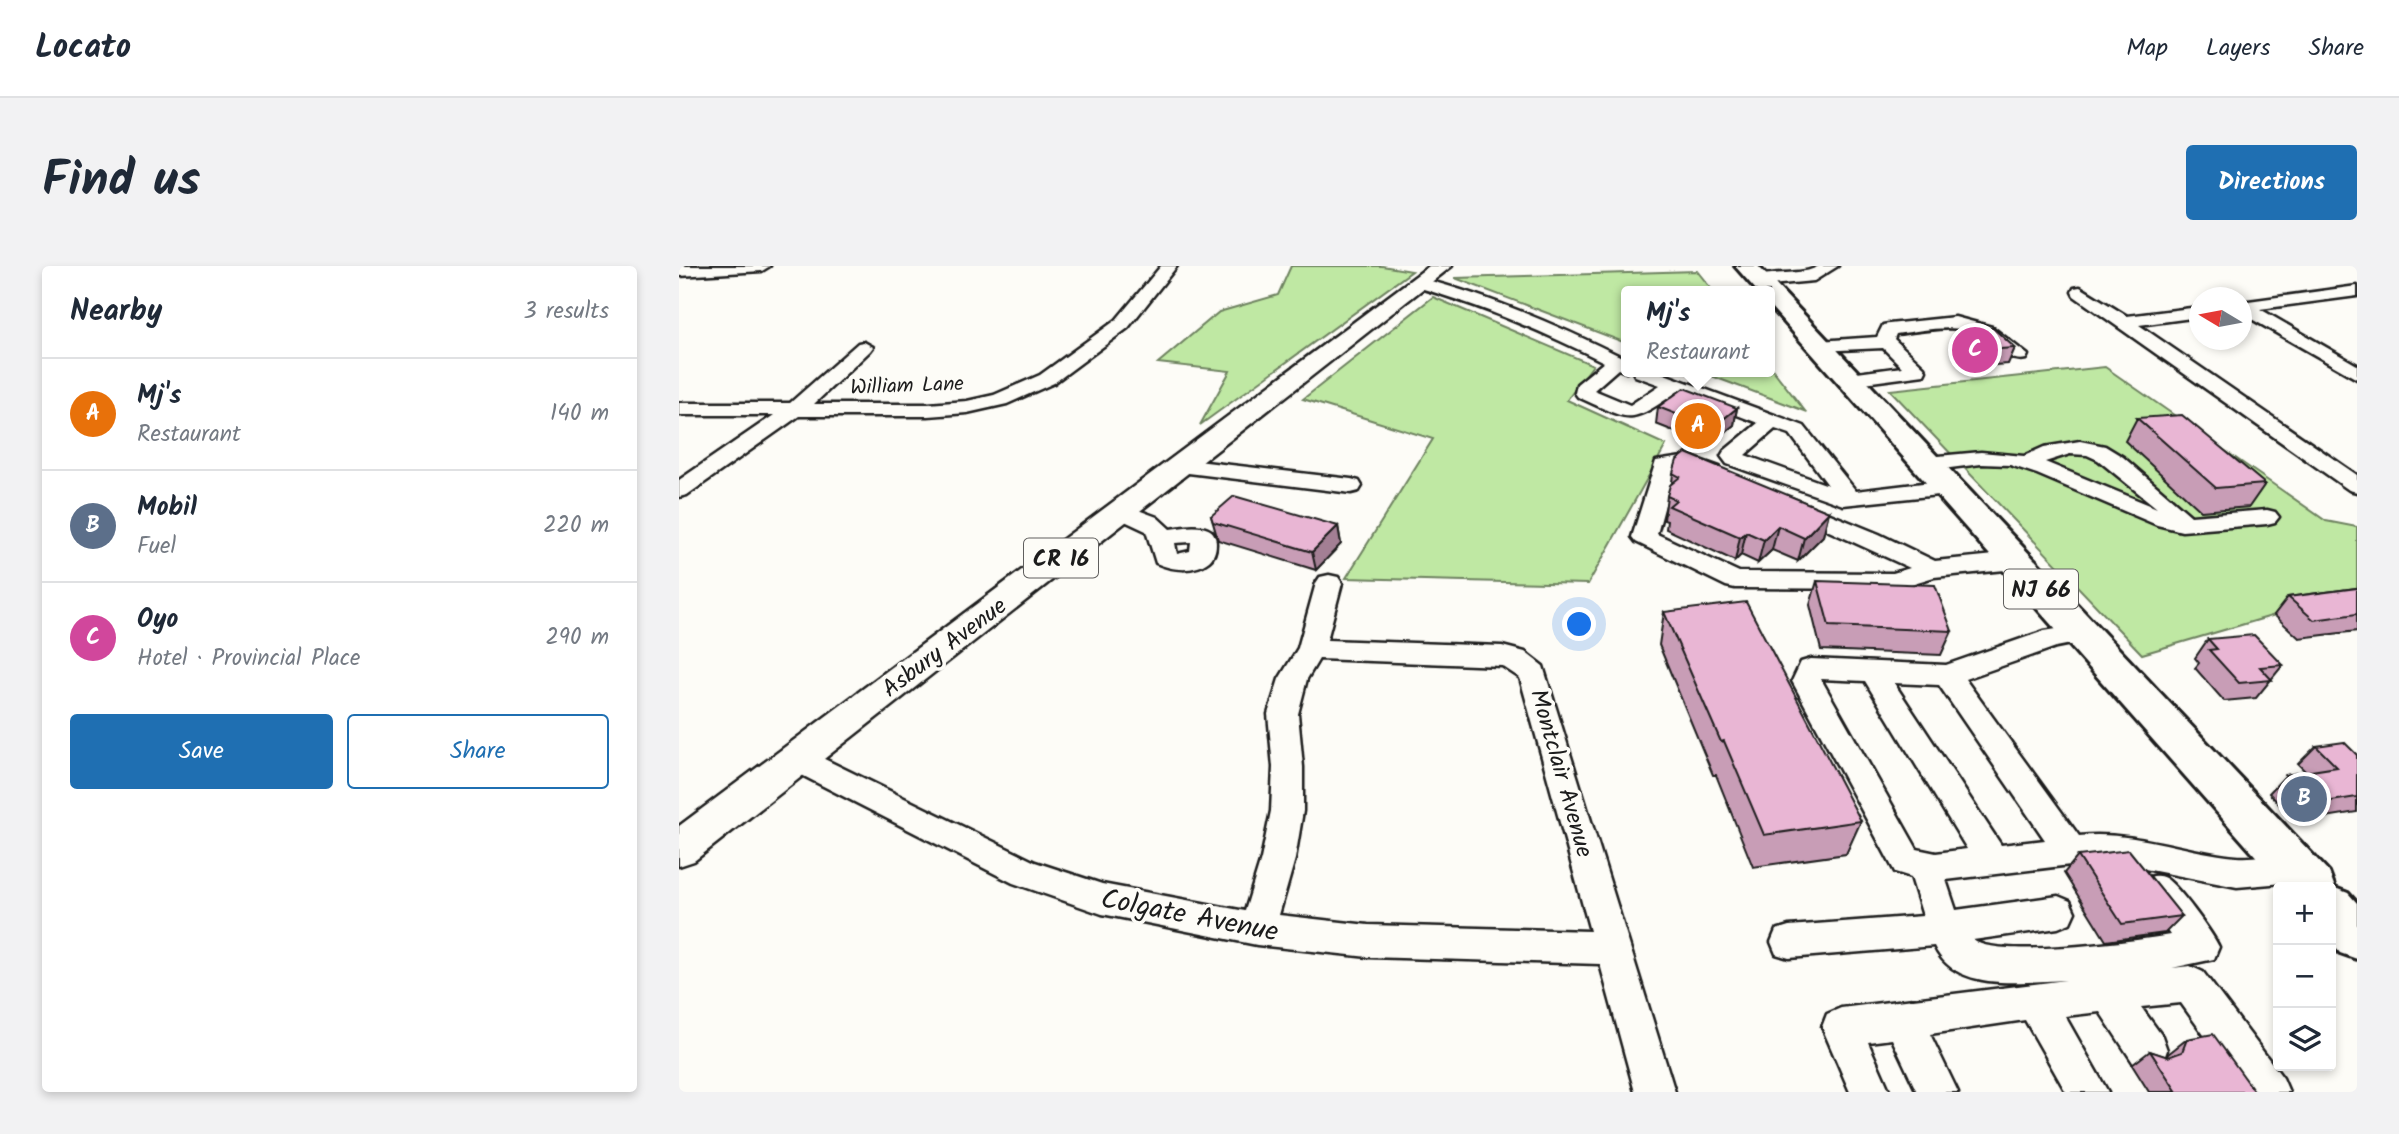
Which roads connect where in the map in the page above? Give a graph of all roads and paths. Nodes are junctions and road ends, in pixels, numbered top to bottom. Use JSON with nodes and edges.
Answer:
{"nodes":[{"id":1,"x":762,"y":266,"type":"edge"},
{"id":2,"x":1169,"y":266,"type":"edge"},
{"id":3,"x":1830,"y":266,"type":"edge"},
{"id":4,"x":703,"y":268,"type":"edge"},
{"id":5,"x":1431,"y":275,"type":"edge"},
{"id":6,"x":682,"y":279,"type":"edge"},
{"id":7,"x":1761,"y":283,"type":"edge"},
{"id":8,"x":2080,"y":292,"type":"dead end"},
{"id":9,"x":2357,"y":292,"type":"edge"},
{"id":10,"x":1775,"y":298,"type":"edge"},
{"id":11,"x":2252,"y":306,"type":"edge"},
{"id":12,"x":2252,"y":312,"type":"edge"},
{"id":13,"x":2189,"y":313,"type":"edge"},
{"id":14,"x":2124,"y":322,"type":"junction"},
{"id":15,"x":1884,"y":342,"type":"junction"},
{"id":16,"x":1819,"y":346,"type":"junction"},
{"id":17,"x":864,"y":347,"type":"dead end"},
{"id":18,"x":2019,"y":355,"type":"dead end"},
{"id":19,"x":1621,"y":364,"type":"edge"},
{"id":20,"x":2357,"y":373,"type":"edge"},
{"id":21,"x":1656,"y":377,"type":"edge"},
{"id":22,"x":1849,"y":379,"type":"junction"},
{"id":23,"x":1675,"y":384,"type":"junction"},
{"id":24,"x":679,"y":408,"type":"edge"},
{"id":25,"x":795,"y":409,"type":"junction"},
{"id":26,"x":1772,"y":421,"type":"junction"},
{"id":27,"x":2028,"y":463,"type":"junction"},
{"id":28,"x":1180,"y":466,"type":"junction"},
{"id":29,"x":1938,"y":475,"type":"junction"},
{"id":30,"x":2351,"y":475,"type":"edge"},
{"id":31,"x":1351,"y":486,"type":"dead end"},
{"id":32,"x":679,"y":490,"type":"edge"},
{"id":33,"x":1850,"y":498,"type":"junction"},
{"id":34,"x":1122,"y":511,"type":"junction"},
{"id":35,"x":2267,"y":517,"type":"dead end"},
{"id":36,"x":2190,"y":524,"type":"junction"},
{"id":37,"x":1165,"y":537,"type":"dead end"},
{"id":38,"x":2015,"y":561,"type":"junction"},
{"id":39,"x":1932,"y":569,"type":"junction"},
{"id":40,"x":1329,"y":583,"type":"dead end"},
{"id":41,"x":2082,"y":634,"type":"junction"},
{"id":42,"x":1311,"y":649,"type":"junction"},
{"id":43,"x":1873,"y":672,"type":"junction"},
{"id":44,"x":1947,"y":675,"type":"junction"},
{"id":45,"x":797,"y":760,"type":"junction"},
{"id":46,"x":679,"y":849,"type":"edge"},
{"id":47,"x":2071,"y":851,"type":"junction"},
{"id":48,"x":2124,"y":851,"type":"junction"},
{"id":49,"x":1992,"y":860,"type":"junction"},
{"id":50,"x":1924,"y":865,"type":"junction"},
{"id":51,"x":2303,"y":877,"type":"edge"},
{"id":52,"x":2058,"y":912,"type":"dead end"},
{"id":53,"x":2336,"y":914,"type":"edge"},
{"id":54,"x":1944,"y":928,"type":"junction"},
{"id":55,"x":1257,"y":929,"type":"junction"},
{"id":56,"x":2357,"y":937,"type":"edge"},
{"id":57,"x":1789,"y":942,"type":"dead end"},
{"id":58,"x":1613,"y":948,"type":"junction"},
{"id":59,"x":2109,"y":993,"type":"junction"},
{"id":60,"x":2035,"y":1001,"type":"junction"},
{"id":61,"x":1902,"y":1020,"type":"junction"},
{"id":62,"x":2147,"y":1050,"type":"edge"},
{"id":63,"x":1655,"y":1092,"type":"edge"},
{"id":64,"x":1870,"y":1092,"type":"edge"},
{"id":65,"x":1938,"y":1092,"type":"edge"},
{"id":66,"x":2088,"y":1092,"type":"edge"},
{"id":67,"x":2269,"y":1092,"type":"edge"}],
"edges":[{"from":1,"to":4,"type":"street"},
{"from":2,"to":25,"type":"street","name":"William Lane"},
{"from":3,"to":7,"type":"street"},
{"from":4,"to":6,"type":"street"},
{"from":5,"to":19,"type":"street"},
{"from":5,"to":28,"type":"main road","name":"Asbury Avenue","number":"CR 16"},
{"from":8,"to":14,"type":"street"},
{"from":9,"to":11,"type":"street"},
{"from":10,"to":16,"type":"highway","number":"NJ 66"},
{"from":12,"to":20,"type":"street"},
{"from":13,"to":14,"type":"street"},
{"from":14,"to":30,"type":"street"},
{"from":15,"to":16,"type":"street"},
{"from":15,"to":18,"type":"street"},
{"from":15,"to":22,"type":"street"},
{"from":16,"to":22,"type":"highway","number":"NJ 66"},
{"from":17,"to":25,"type":"street"},
{"from":19,"to":23,"type":"street"},
{"from":21,"to":23,"type":"street"},
{"from":22,"to":29,"type":"highway","number":"NJ 66"},
{"from":23,"to":26,"type":"street"},
{"from":24,"to":25,"type":"street","name":"William Lane"},
{"from":25,"to":32,"type":"street"},
{"from":26,"to":33,"type":"street"},
{"from":26,"to":33,"type":"street"},
{"from":27,"to":29,"type":"street"},
{"from":27,"to":36,"type":"street"},
{"from":27,"to":36,"type":"street"},
{"from":28,"to":31,"type":"street"},
{"from":28,"to":34,"type":"main road","name":"Asbury Avenue","number":"CR 16"},
{"from":29,"to":33,"type":"street"},
{"from":29,"to":38,"type":"highway","number":"NJ 66"},
{"from":34,"to":37,"type":"street"},
{"from":34,"to":45,"type":"main road","name":"Asbury Avenue","number":"CR 16"},
{"from":35,"to":36,"type":"street"},
{"from":38,"to":39,"type":"street"},
{"from":38,"to":41,"type":"highway","number":"NJ 66"},
{"from":39,"to":39,"type":"street"},
{"from":40,"to":42,"type":"street"},
{"from":41,"to":44,"type":"street"},
{"from":41,"to":51,"type":"highway","number":"NJ 66"},
{"from":42,"to":55,"type":"street"},
{"from":42,"to":58,"type":"street","name":"Montclair Avenue"},
{"from":43,"to":44,"type":"street"},
{"from":43,"to":49,"type":"street"},
{"from":43,"to":50,"type":"street"},
{"from":44,"to":47,"type":"street"},
{"from":45,"to":46,"type":"main road","name":"Asbury Avenue","number":"CR 16"},
{"from":45,"to":55,"type":"street","name":"Colgate Avenue"},
{"from":47,"to":48,"type":"street"},
{"from":47,"to":49,"type":"street"},
{"from":48,"to":51,"type":"street"},
{"from":48,"to":54,"type":"street"},
{"from":49,"to":50,"type":"street"},
{"from":50,"to":54,"type":"street"},
{"from":52,"to":54,"type":"street"},
{"from":53,"to":56,"type":"highway"},
{"from":54,"to":57,"type":"street"},
{"from":55,"to":58,"type":"street","name":"Colgate Avenue"},
{"from":58,"to":63,"type":"street","name":"Montclair Avenue"},
{"from":59,"to":60,"type":"street"},
{"from":59,"to":62,"type":"street"},
{"from":59,"to":67,"type":"street"},
{"from":60,"to":61,"type":"street"},
{"from":60,"to":66,"type":"street"},
{"from":61,"to":64,"type":"street"},
{"from":61,"to":65,"type":"street"}]}
